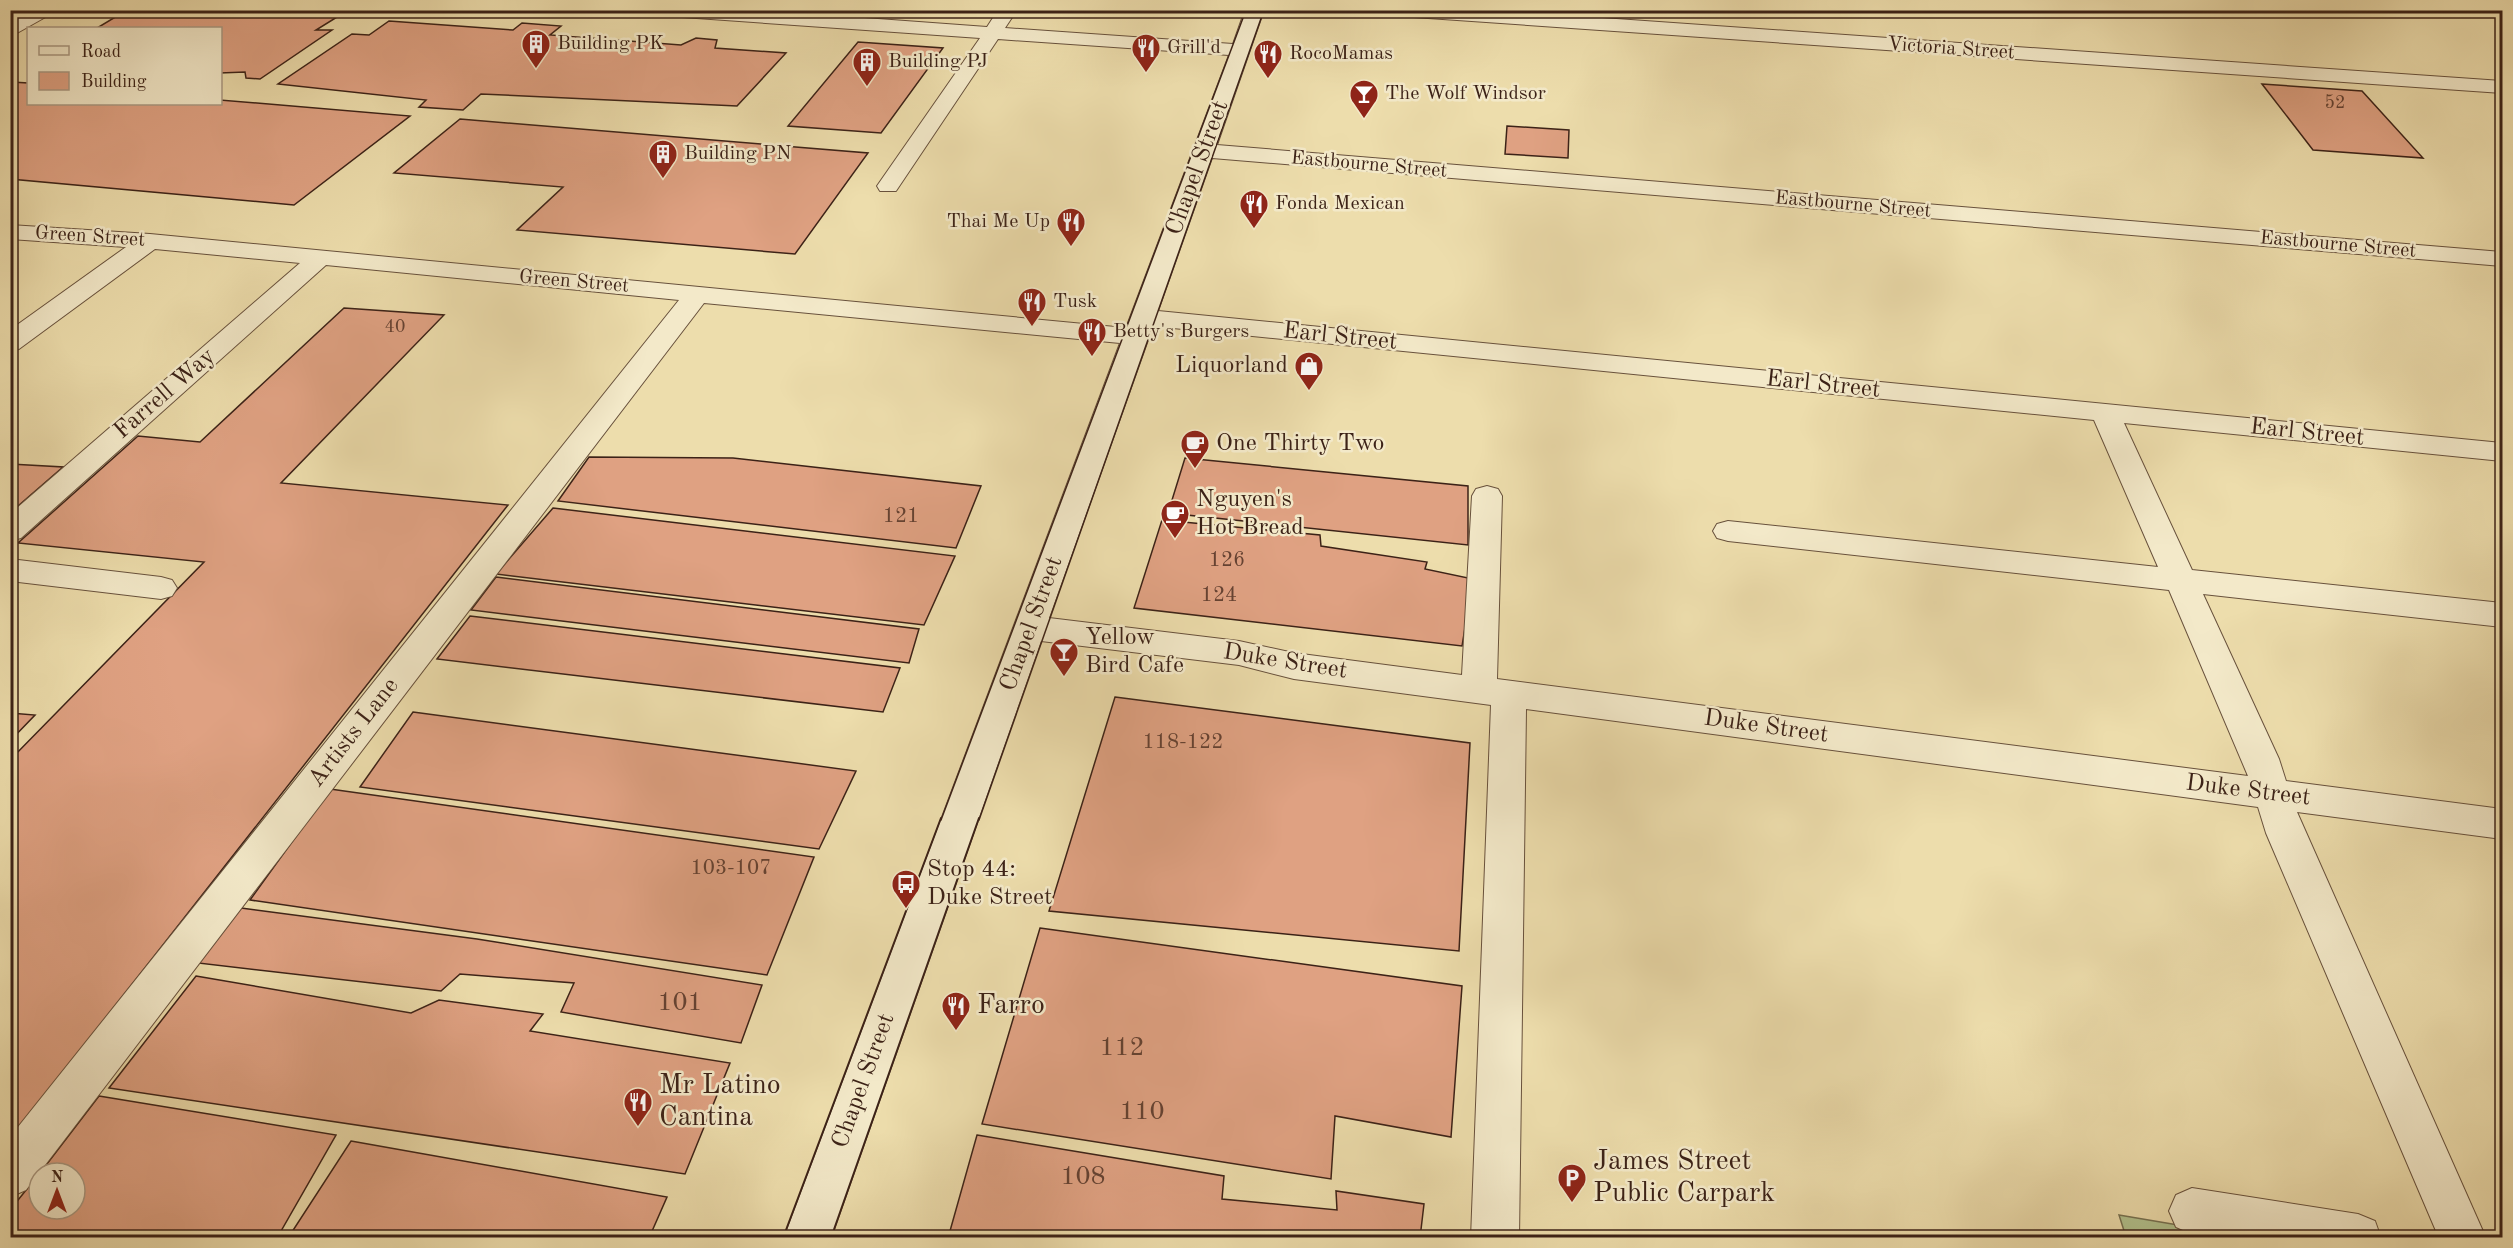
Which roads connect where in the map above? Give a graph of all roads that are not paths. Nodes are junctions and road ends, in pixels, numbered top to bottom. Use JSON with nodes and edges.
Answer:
{"nodes":[{"id":1,"x":49,"y":10,"type":"edge"},
{"id":2,"x":668,"y":10,"type":"edge"},
{"id":3,"x":1008,"y":10,"type":"edge"},
{"id":4,"x":1255,"y":10,"type":"edge"},
{"id":5,"x":1399,"y":10,"type":"edge"},
{"id":6,"x":10,"y":31,"type":"edge"},
{"id":7,"x":993,"y":33,"type":"junction"},
{"id":8,"x":1241,"y":50,"type":"junction"},
{"id":9,"x":2502,"y":87,"type":"edge"},
{"id":10,"x":1204,"y":152,"type":"junction"},
{"id":11,"x":888,"y":186,"type":"dead end"},
{"id":12,"x":10,"y":232,"type":"edge"},
{"id":13,"x":150,"y":241,"type":"junction"},
{"id":14,"x":320,"y":258,"type":"junction"},
{"id":15,"x":2502,"y":259,"type":"edge"},
{"id":16,"x":698,"y":293,"type":"junction"},
{"id":17,"x":1140,"y":327,"type":"junction"},
{"id":18,"x":10,"y":343,"type":"edge"},
{"id":19,"x":2105,"y":413,"type":"junction"},
{"id":20,"x":2502,"y":452,"type":"edge"},
{"id":21,"x":1487,"y":496,"type":"dead end"},
{"id":22,"x":10,"y":531,"type":"edge"},
{"id":23,"x":1728,"y":531,"type":"dead end"},
{"id":24,"x":10,"y":570,"type":"edge"},
{"id":25,"x":2182,"y":579,"type":"junction"},
{"id":26,"x":160,"y":588,"type":"dead end"},
{"id":27,"x":2502,"y":615,"type":"edge"},
{"id":28,"x":1030,"y":628,"type":"junction"},
{"id":29,"x":1494,"y":691,"type":"junction"},
{"id":30,"x":2272,"y":795,"type":"junction"},
{"id":31,"x":2502,"y":824,"type":"edge"},
{"id":32,"x":10,"y":1174,"type":"edge"},
{"id":33,"x":2192,"y":1211,"type":"dead end"},
{"id":34,"x":807,"y":1238,"type":"edge"},
{"id":35,"x":1495,"y":1238,"type":"edge"},
{"id":36,"x":2358,"y":1238,"type":"edge"},
{"id":37,"x":2463,"y":1238,"type":"edge"}],
"edges":[{"from":1,"to":6,"type":"street"},
{"from":2,"to":7,"type":"street"},
{"from":3,"to":7,"type":"street"},
{"from":4,"to":8,"type":"street","name":"Chapel Street"},
{"from":5,"to":9,"type":"street","name":"Victoria Street"},
{"from":7,"to":8,"type":"street"},
{"from":7,"to":11,"type":"street"},
{"from":8,"to":10,"type":"street","name":"Chapel Street"},
{"from":10,"to":15,"type":"street","name":"Eastbourne Street"},
{"from":10,"to":17,"type":"street","name":"Chapel Street"},
{"from":12,"to":13,"type":"street","name":"Green Street"},
{"from":13,"to":14,"type":"street","name":"Green Street"},
{"from":13,"to":18,"type":"street"},
{"from":14,"to":16,"type":"street","name":"Green Street"},
{"from":14,"to":22,"type":"street","name":"Farrell Way"},
{"from":16,"to":17,"type":"street","name":"Green Street"},
{"from":16,"to":32,"type":"street","name":"Artists Lane"},
{"from":17,"to":19,"type":"street","name":"Earl Street"},
{"from":17,"to":28,"type":"street","name":"Chapel Street"},
{"from":19,"to":20,"type":"street","name":"Earl Street"},
{"from":19,"to":25,"type":"street"},
{"from":21,"to":29,"type":"street"},
{"from":23,"to":25,"type":"street"},
{"from":24,"to":26,"type":"street"},
{"from":25,"to":27,"type":"street"},
{"from":25,"to":30,"type":"street"},
{"from":28,"to":29,"type":"street","name":"Duke Street"},
{"from":28,"to":34,"type":"street","name":"Chapel Street"},
{"from":29,"to":30,"type":"street","name":"Duke Street"},
{"from":29,"to":35,"type":"street"},
{"from":30,"to":31,"type":"street","name":"Duke Street"},
{"from":30,"to":37,"type":"street"},
{"from":33,"to":36,"type":"street"}]}
